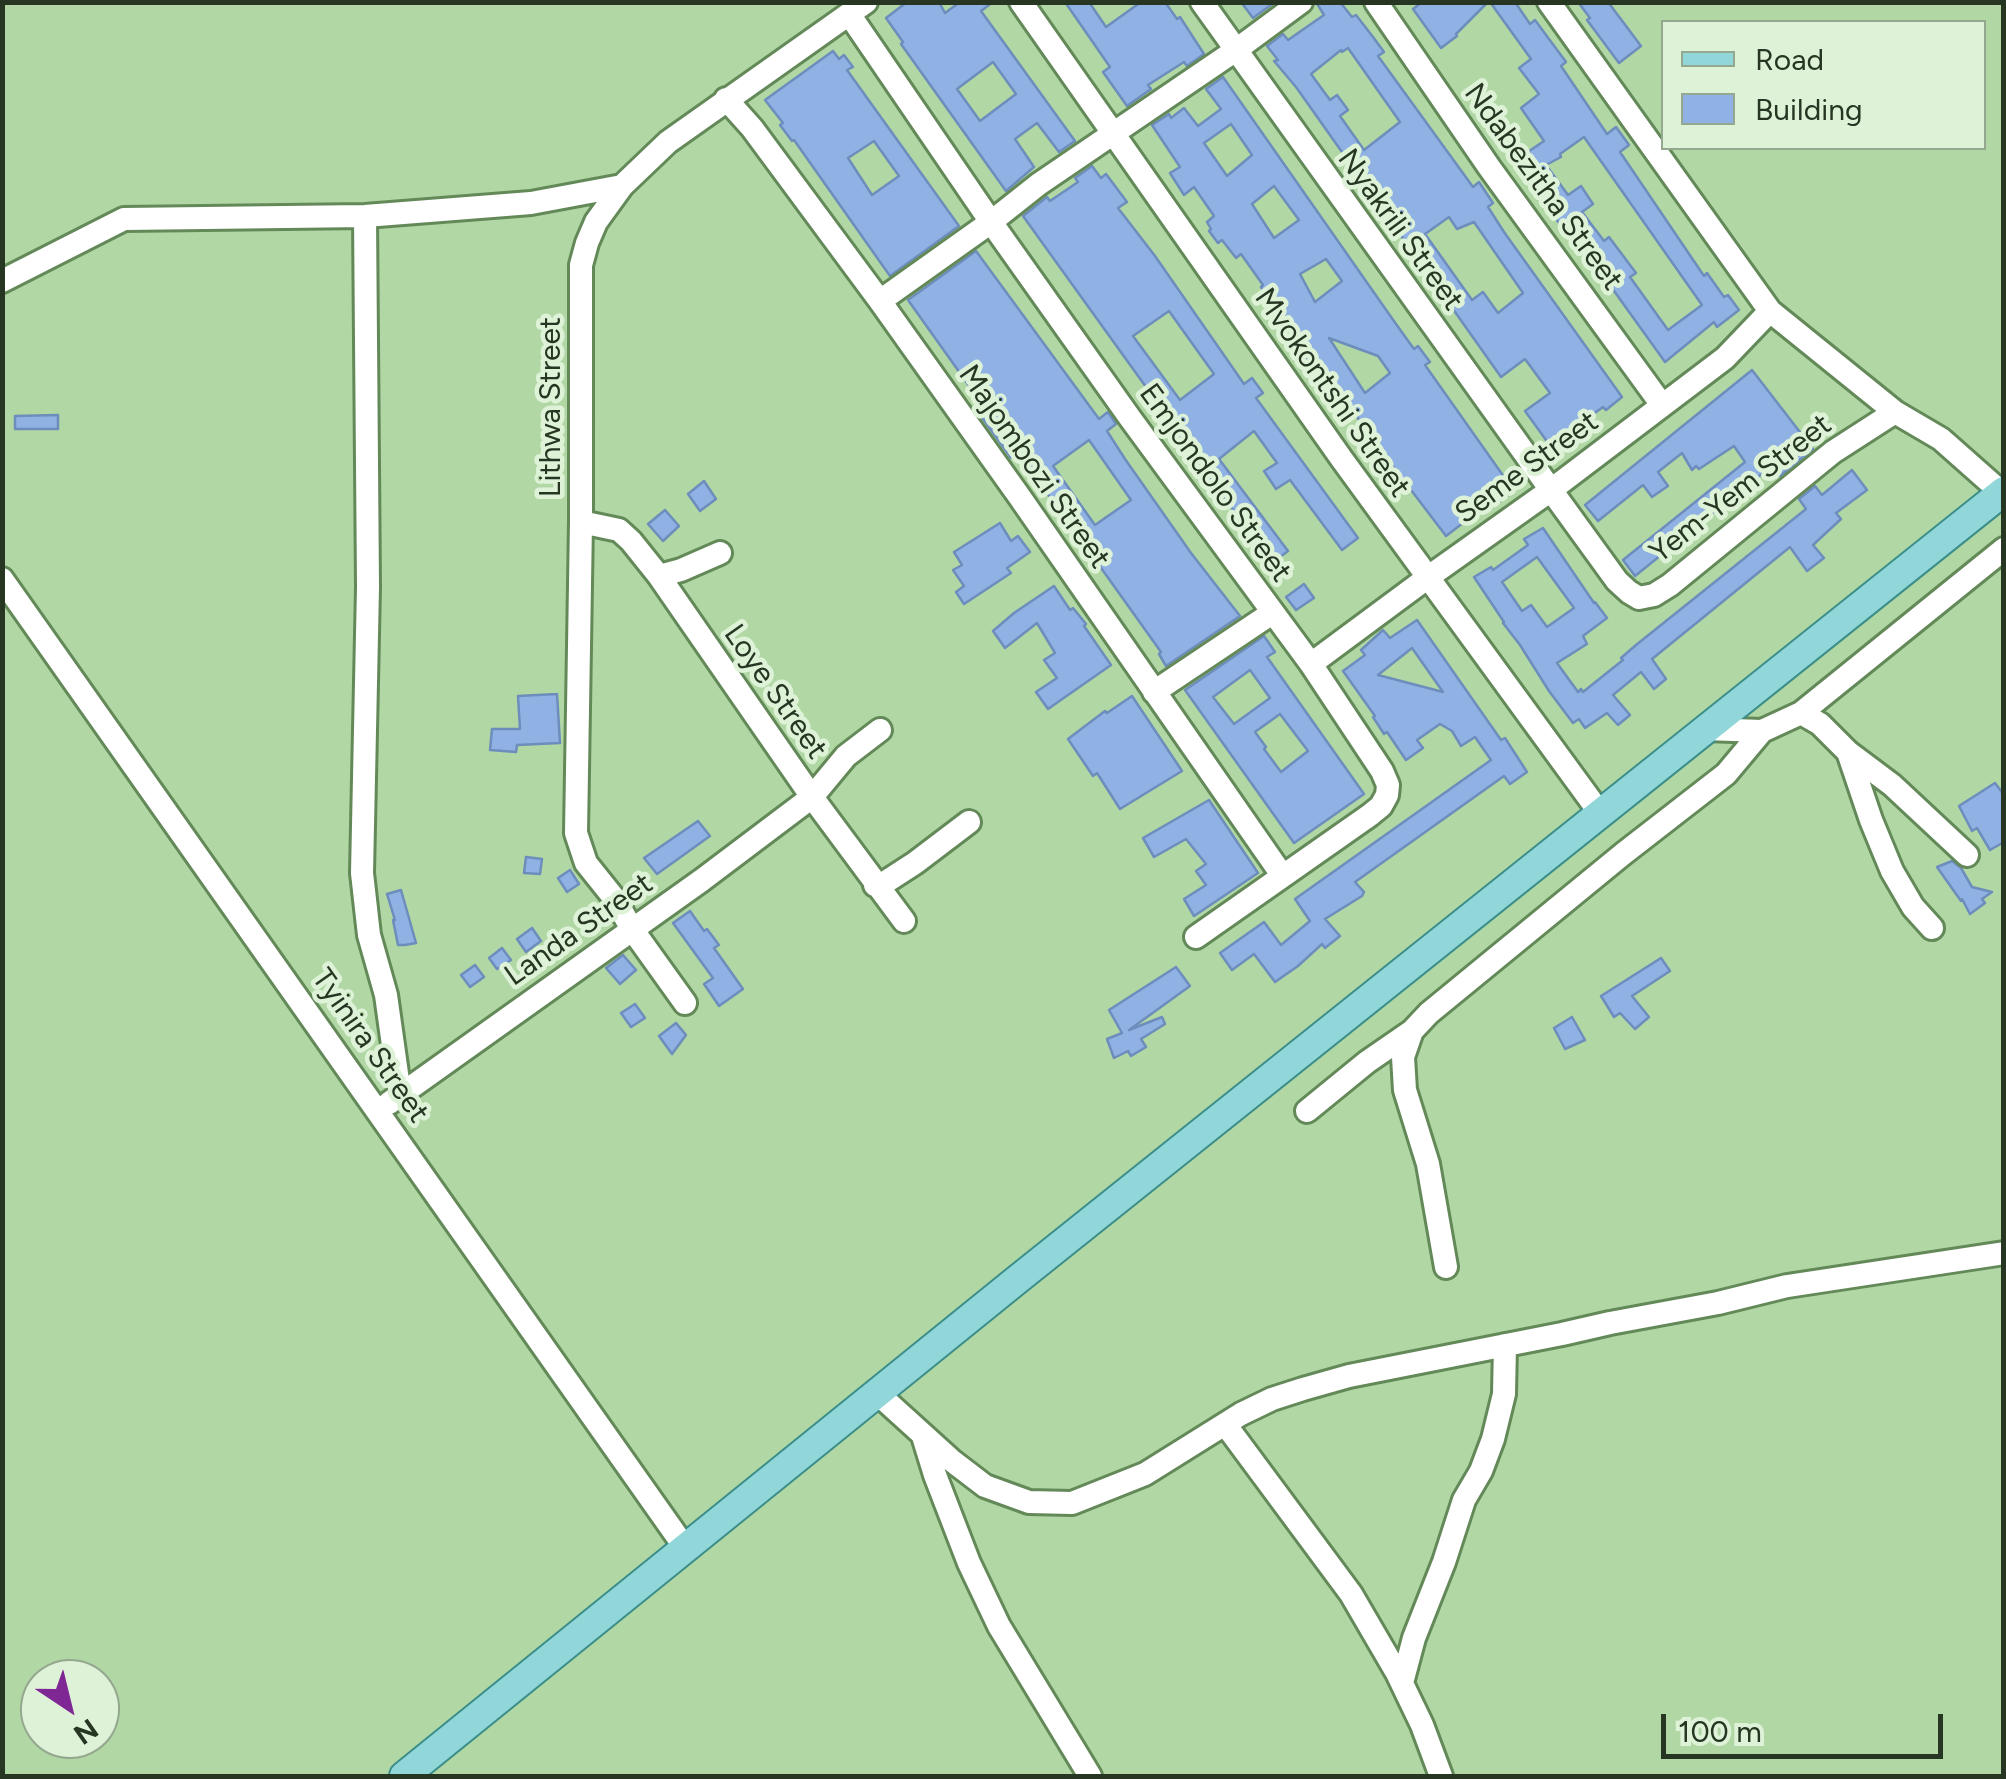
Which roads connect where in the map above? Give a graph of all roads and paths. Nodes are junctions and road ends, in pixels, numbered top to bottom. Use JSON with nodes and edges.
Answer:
{"nodes":[{"id":1,"x":1020,"y":2,"type":"edge"},
{"id":2,"x":1202,"y":2,"type":"edge"},
{"id":3,"x":1300,"y":2,"type":"edge"},
{"id":4,"x":1376,"y":2,"type":"edge"},
{"id":5,"x":1548,"y":2,"type":"edge"},
{"id":6,"x":858,"y":8,"type":"edge"},
{"id":7,"x":1236,"y":50,"type":"junction"},
{"id":8,"x":726,"y":99,"type":"junction"},
{"id":9,"x":1112,"y":134,"type":"junction"},
{"id":10,"x":622,"y":186,"type":"junction"},
{"id":11,"x":365,"y":216,"type":"junction"},
{"id":12,"x":991,"y":222,"type":"junction"},
{"id":13,"x":2,"y":281,"type":"edge"},
{"id":14,"x":880,"y":301,"type":"junction"},
{"id":15,"x":1770,"y":311,"type":"junction"},
{"id":16,"x":1662,"y":405,"type":"junction"},
{"id":17,"x":1895,"y":412,"type":"junction"},
{"id":18,"x":1551,"y":490,"type":"junction"},
{"id":19,"x":2003,"y":492,"type":"edge"},
{"id":20,"x":581,"y":522,"type":"junction"},
{"id":21,"x":2004,"y":548,"type":"edge"},
{"id":22,"x":720,"y":553,"type":"dead end"},
{"id":23,"x":659,"y":576,"type":"junction"},
{"id":24,"x":1427,"y":578,"type":"junction"},
{"id":25,"x":2,"y":579,"type":"edge"},
{"id":26,"x":1272,"y":613,"type":"junction"},
{"id":27,"x":1311,"y":664,"type":"junction"},
{"id":28,"x":1154,"y":692,"type":"junction"},
{"id":29,"x":1800,"y":712,"type":"junction"},
{"id":30,"x":1706,"y":729,"type":"junction"},
{"id":31,"x":880,"y":730,"type":"dead end"},
{"id":32,"x":1762,"y":731,"type":"junction"},
{"id":33,"x":1848,"y":752,"type":"junction"},
{"id":34,"x":812,"y":797,"type":"junction"},
{"id":35,"x":1600,"y":813,"type":"junction"},
{"id":36,"x":970,"y":822,"type":"dead end"},
{"id":37,"x":1966,"y":854,"type":"dead end"},
{"id":38,"x":1282,"y":876,"type":"junction"},
{"id":39,"x":875,"y":885,"type":"junction"},
{"id":40,"x":904,"y":921,"type":"dead end"},
{"id":41,"x":632,"y":928,"type":"junction"},
{"id":42,"x":1932,"y":928,"type":"dead end"},
{"id":43,"x":1196,"y":937,"type":"dead end"},
{"id":44,"x":685,"y":1003,"type":"dead end"},
{"id":45,"x":1412,"y":1031,"type":"junction"},
{"id":46,"x":400,"y":1096,"type":"junction"},
{"id":47,"x":378,"y":1110,"type":"junction"},
{"id":48,"x":1307,"y":1112,"type":"dead end"},
{"id":49,"x":2004,"y":1253,"type":"edge"},
{"id":50,"x":1446,"y":1267,"type":"dead end"},
{"id":51,"x":1505,"y":1345,"type":"junction"},
{"id":52,"x":877,"y":1393,"type":"junction"},
{"id":53,"x":1225,"y":1424,"type":"junction"},
{"id":54,"x":922,"y":1433,"type":"junction"},
{"id":55,"x":686,"y":1548,"type":"junction"},
{"id":56,"x":1402,"y":1683,"type":"junction"},
{"id":57,"x":404,"y":1776,"type":"edge"},
{"id":58,"x":1090,"y":1776,"type":"edge"},
{"id":59,"x":1441,"y":1776,"type":"edge"}],
"edges":[{"from":1,"to":9,"type":"street","name":"Mvokontshi Street"},
{"from":2,"to":7,"type":"street","name":"Nyakrili Street"},
{"from":3,"to":7,"type":"street"},
{"from":4,"to":16,"type":"street","name":"Ndabezitha Street"},
{"from":5,"to":15,"type":"street"},
{"from":6,"to":8,"type":"street","name":"Lithwa Street"},
{"from":6,"to":12,"type":"street","name":"Emjondolo Street"},
{"from":7,"to":9,"type":"street"},
{"from":7,"to":18,"type":"street","name":"Nyakrili Street"},
{"from":8,"to":10,"type":"street","name":"Lithwa Street"},
{"from":8,"to":14,"type":"street","name":"Majombozi Street"},
{"from":9,"to":12,"type":"street"},
{"from":9,"to":24,"type":"street","name":"Mvokontshi Street"},
{"from":10,"to":11,"type":"street"},
{"from":10,"to":20,"type":"street","name":"Lithwa Street"},
{"from":11,"to":13,"type":"street"},
{"from":11,"to":46,"type":"street"},
{"from":12,"to":14,"type":"street"},
{"from":12,"to":26,"type":"street","name":"Emjondolo Street"},
{"from":14,"to":28,"type":"street","name":"Majombozi Street"},
{"from":15,"to":16,"type":"street","name":"Seme Street"},
{"from":15,"to":17,"type":"street"},
{"from":16,"to":18,"type":"street","name":"Seme Street"},
{"from":17,"to":18,"type":"street","name":"Yem-Yem Street"},
{"from":17,"to":19,"type":"street"},
{"from":18,"to":24,"type":"street","name":"Seme Street"},
{"from":19,"to":30,"type":"main road"},
{"from":20,"to":23,"type":"street","name":"Loye Street"},
{"from":20,"to":41,"type":"street","name":"Lithwa Street"},
{"from":21,"to":29,"type":"street"},
{"from":22,"to":23,"type":"street"},
{"from":23,"to":34,"type":"street","name":"Loye Street"},
{"from":24,"to":27,"type":"street","name":"Seme Street"},
{"from":24,"to":35,"type":"street","name":"Mvokontshi Street"},
{"from":25,"to":47,"type":"street","name":"Tyinira Street"},
{"from":26,"to":27,"type":"street","name":"Emjondolo Street"},
{"from":26,"to":28,"type":"street"},
{"from":27,"to":38,"type":"street","name":"Emjondolo Street"},
{"from":28,"to":38,"type":"street","name":"Majombozi Street"},
{"from":29,"to":32,"type":"street"},
{"from":29,"to":33,"type":"street"},
{"from":30,"to":32,"type":"street"},
{"from":30,"to":35,"type":"main road"},
{"from":31,"to":34,"type":"street","name":"Landa Street"},
{"from":32,"to":45,"type":"street"},
{"from":33,"to":37,"type":"street"},
{"from":33,"to":42,"type":"street"},
{"from":34,"to":39,"type":"street","name":"Loye Street"},
{"from":34,"to":41,"type":"street","name":"Landa Street"},
{"from":35,"to":52,"type":"main road"},
{"from":36,"to":39,"type":"street"},
{"from":38,"to":43,"type":"street","name":"Emjondolo Street"},
{"from":39,"to":40,"type":"street","name":"Loye Street"},
{"from":41,"to":44,"type":"street","name":"Lithwa Street"},
{"from":41,"to":46,"type":"street","name":"Landa Street"},
{"from":45,"to":48,"type":"street"},
{"from":45,"to":50,"type":"street"},
{"from":46,"to":47,"type":"street","name":"Landa Street"},
{"from":47,"to":55,"type":"street","name":"Tyinira Street"},
{"from":49,"to":51,"type":"street"},
{"from":51,"to":53,"type":"street"},
{"from":51,"to":56,"type":"street"},
{"from":52,"to":54,"type":"street"},
{"from":52,"to":55,"type":"main road"},
{"from":53,"to":54,"type":"street"},
{"from":53,"to":56,"type":"street"},
{"from":54,"to":58,"type":"street"},
{"from":55,"to":57,"type":"main road"},
{"from":56,"to":59,"type":"street"}]}
